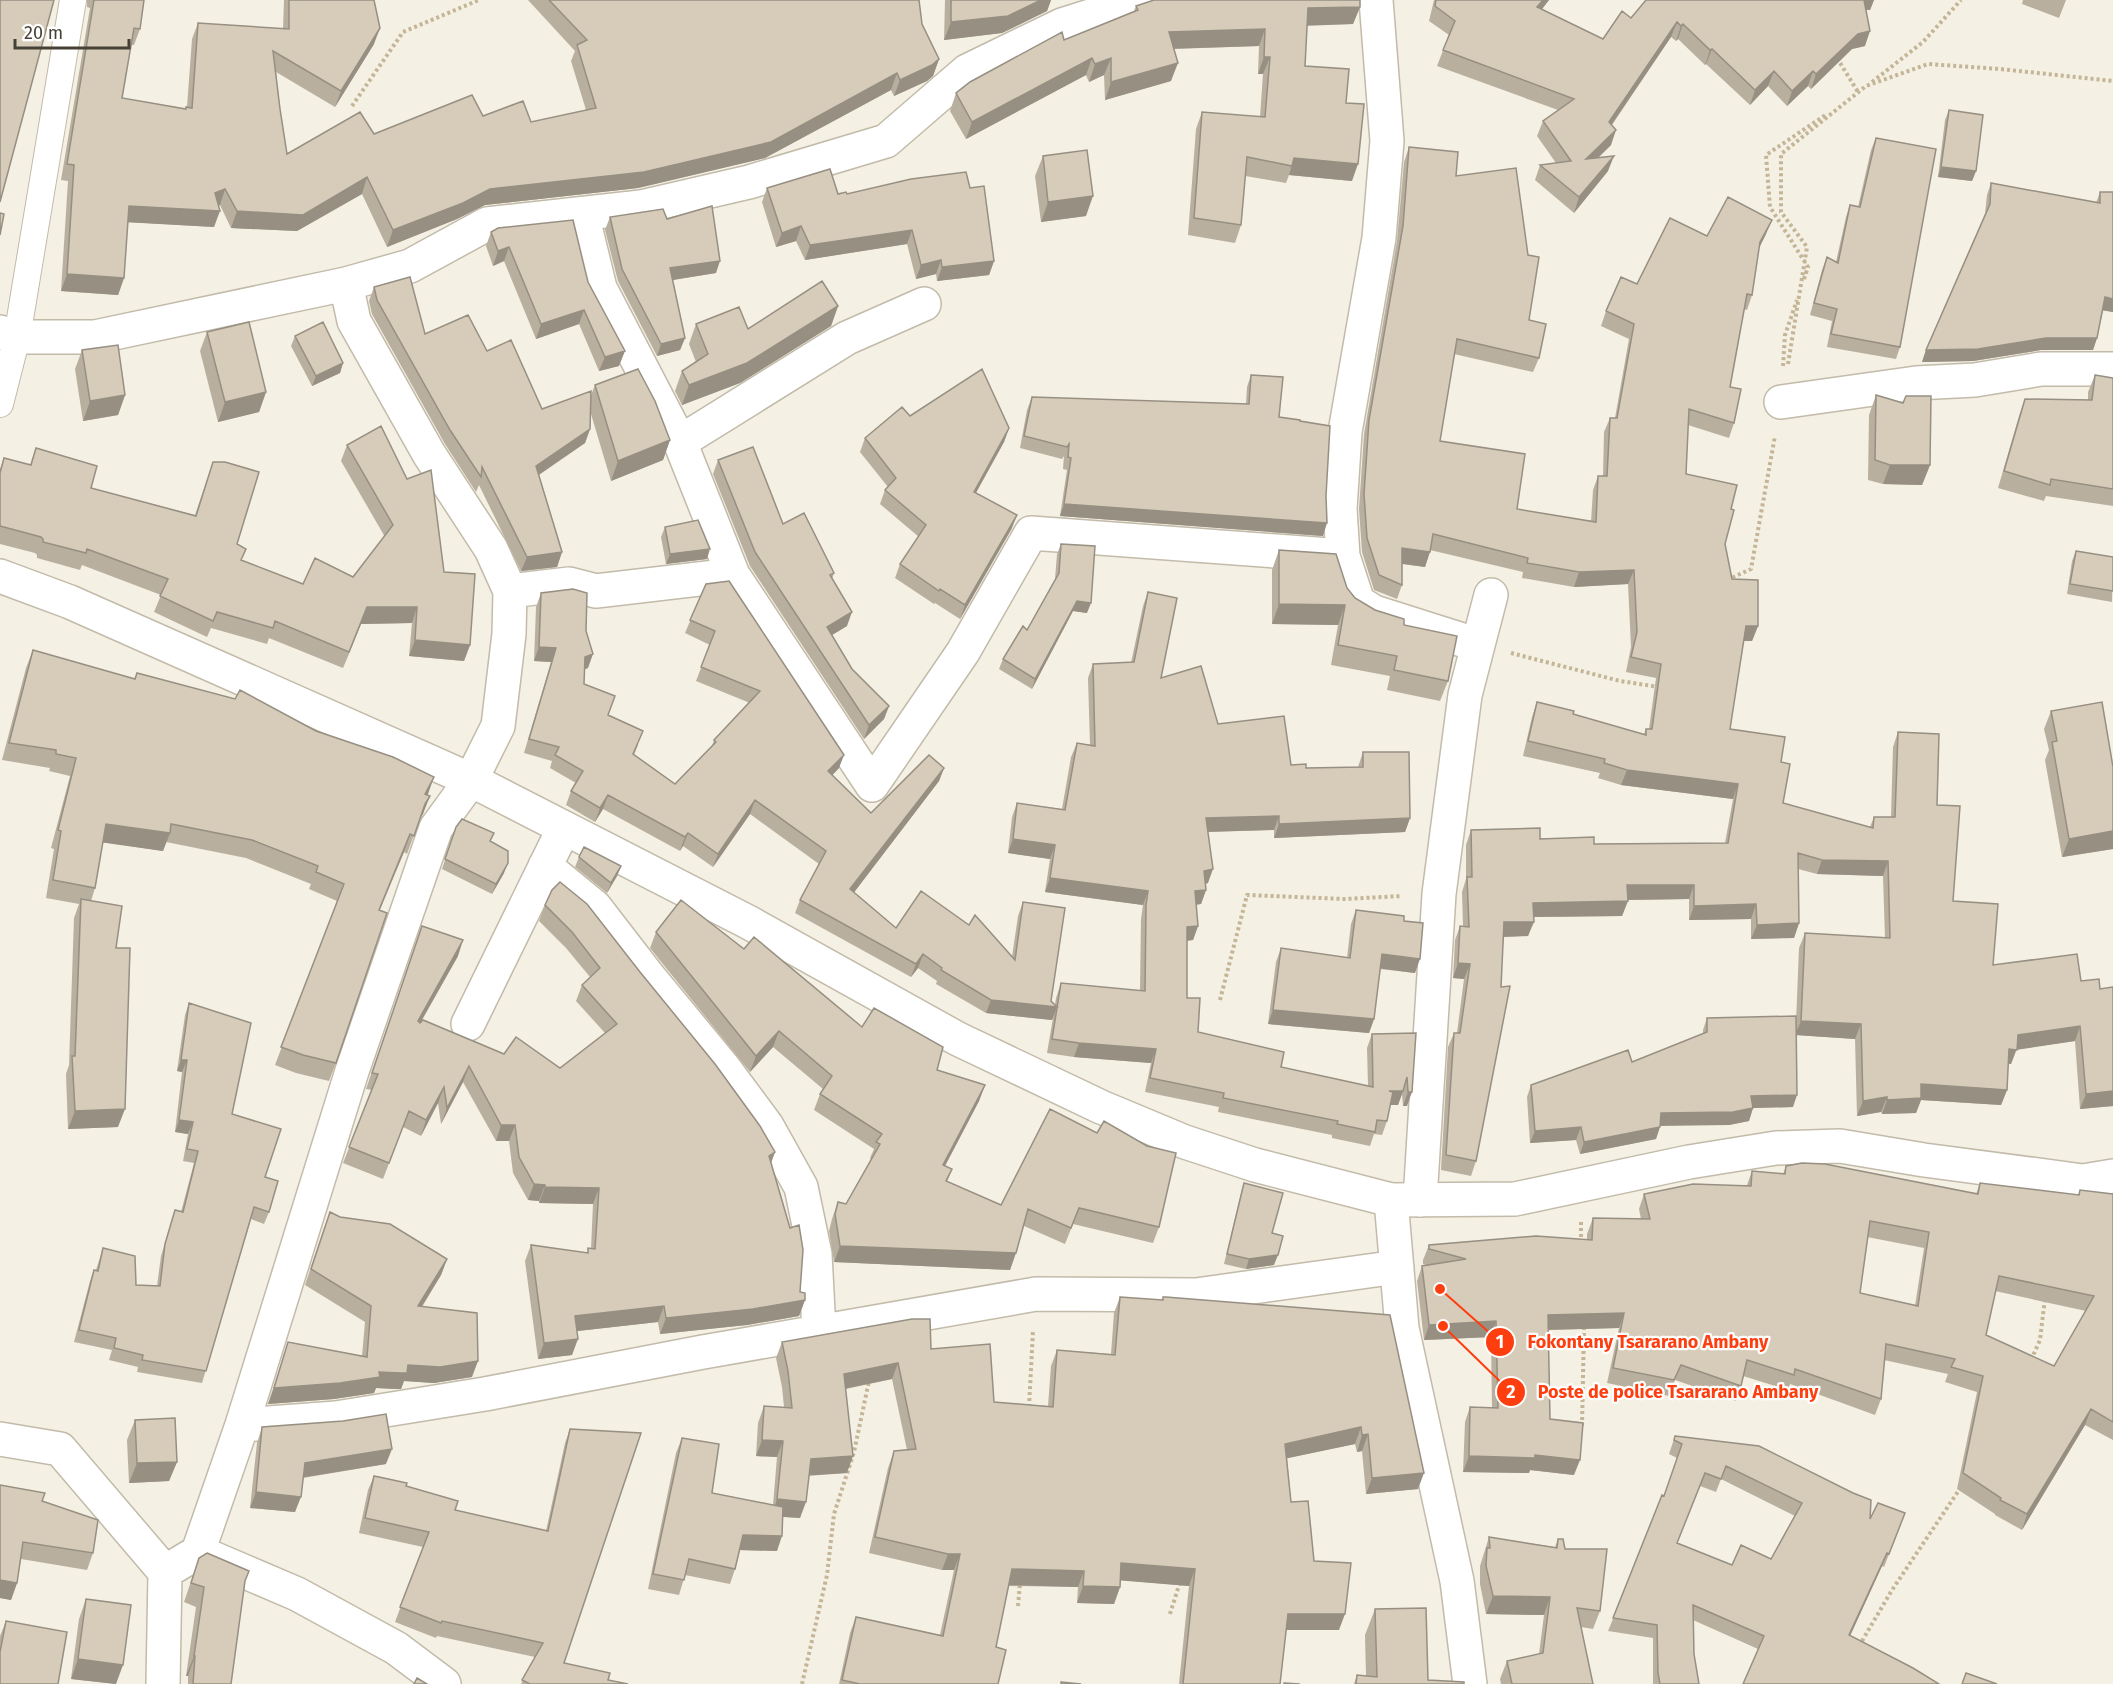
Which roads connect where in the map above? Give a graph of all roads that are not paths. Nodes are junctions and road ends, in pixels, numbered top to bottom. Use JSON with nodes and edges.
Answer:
{"nodes":[{"id":1,"x":74,"y":0,"type":"edge"},
{"id":2,"x":1141,"y":0,"type":"edge"},
{"id":3,"x":1376,"y":0,"type":"edge"},
{"id":4,"x":582,"y":214,"type":"junction"},
{"id":5,"x":346,"y":284,"type":"junction"},
{"id":6,"x":924,"y":304,"type":"dead end"},
{"id":7,"x":9,"y":334,"type":"edge"},
{"id":8,"x":2113,"y":369,"type":"edge"},
{"id":9,"x":1781,"y":402,"type":"road end"},
{"id":10,"x":0,"y":404,"type":"edge"},
{"id":11,"x":681,"y":441,"type":"junction"},
{"id":12,"x":1343,"y":556,"type":"junction"},
{"id":13,"x":733,"y":575,"type":"junction"},
{"id":14,"x":0,"y":576,"type":"edge"},
{"id":15,"x":510,"y":591,"type":"junction"},
{"id":16,"x":1491,"y":596,"type":"dead end"},
{"id":17,"x":1478,"y":645,"type":"junction"},
{"id":18,"x":471,"y":780,"type":"junction"},
{"id":19,"x":564,"y":828,"type":"junction"},
{"id":20,"x":545,"y":866,"type":"junction"},
{"id":21,"x":468,"y":1024,"type":"dead end"},
{"id":22,"x":2113,"y":1176,"type":"edge"},
{"id":23,"x":1406,"y":1200,"type":"junction"},
{"id":24,"x":1397,"y":1267,"type":"junction"},
{"id":25,"x":819,"y":1332,"type":"junction"},
{"id":26,"x":242,"y":1425,"type":"junction"},
{"id":27,"x":0,"y":1440,"type":"edge"},
{"id":28,"x":198,"y":1552,"type":"junction"},
{"id":29,"x":165,"y":1572,"type":"junction"},
{"id":30,"x":163,"y":1684,"type":"edge"},
{"id":31,"x":444,"y":1684,"type":"edge"},
{"id":32,"x":1470,"y":1684,"type":"edge"}],
"edges":[{"from":1,"to":7,"type":"street"},
{"from":2,"to":4,"type":"street"},
{"from":3,"to":12,"type":"street"},
{"from":4,"to":5,"type":"street"},
{"from":4,"to":11,"type":"street"},
{"from":5,"to":7,"type":"street"},
{"from":5,"to":15,"type":"street"},
{"from":6,"to":11,"type":"street"},
{"from":7,"to":10,"type":"street"},
{"from":8,"to":9,"type":"street"},
{"from":11,"to":13,"type":"street"},
{"from":12,"to":13,"type":"street"},
{"from":12,"to":17,"type":"street"},
{"from":13,"to":15,"type":"street"},
{"from":14,"to":18,"type":"street"},
{"from":15,"to":18,"type":"street"},
{"from":16,"to":17,"type":"street"},
{"from":17,"to":23,"type":"street"},
{"from":18,"to":19,"type":"street"},
{"from":18,"to":26,"type":"street"},
{"from":19,"to":20,"type":"street"},
{"from":19,"to":23,"type":"street"},
{"from":20,"to":21,"type":"street"},
{"from":20,"to":25,"type":"street"},
{"from":22,"to":23,"type":"street"},
{"from":23,"to":24,"type":"street"},
{"from":24,"to":25,"type":"street"},
{"from":24,"to":32,"type":"street"},
{"from":25,"to":26,"type":"street"},
{"from":26,"to":28,"type":"street"},
{"from":27,"to":29,"type":"street"},
{"from":28,"to":29,"type":"street"},
{"from":28,"to":31,"type":"street"},
{"from":29,"to":30,"type":"street"}]}
